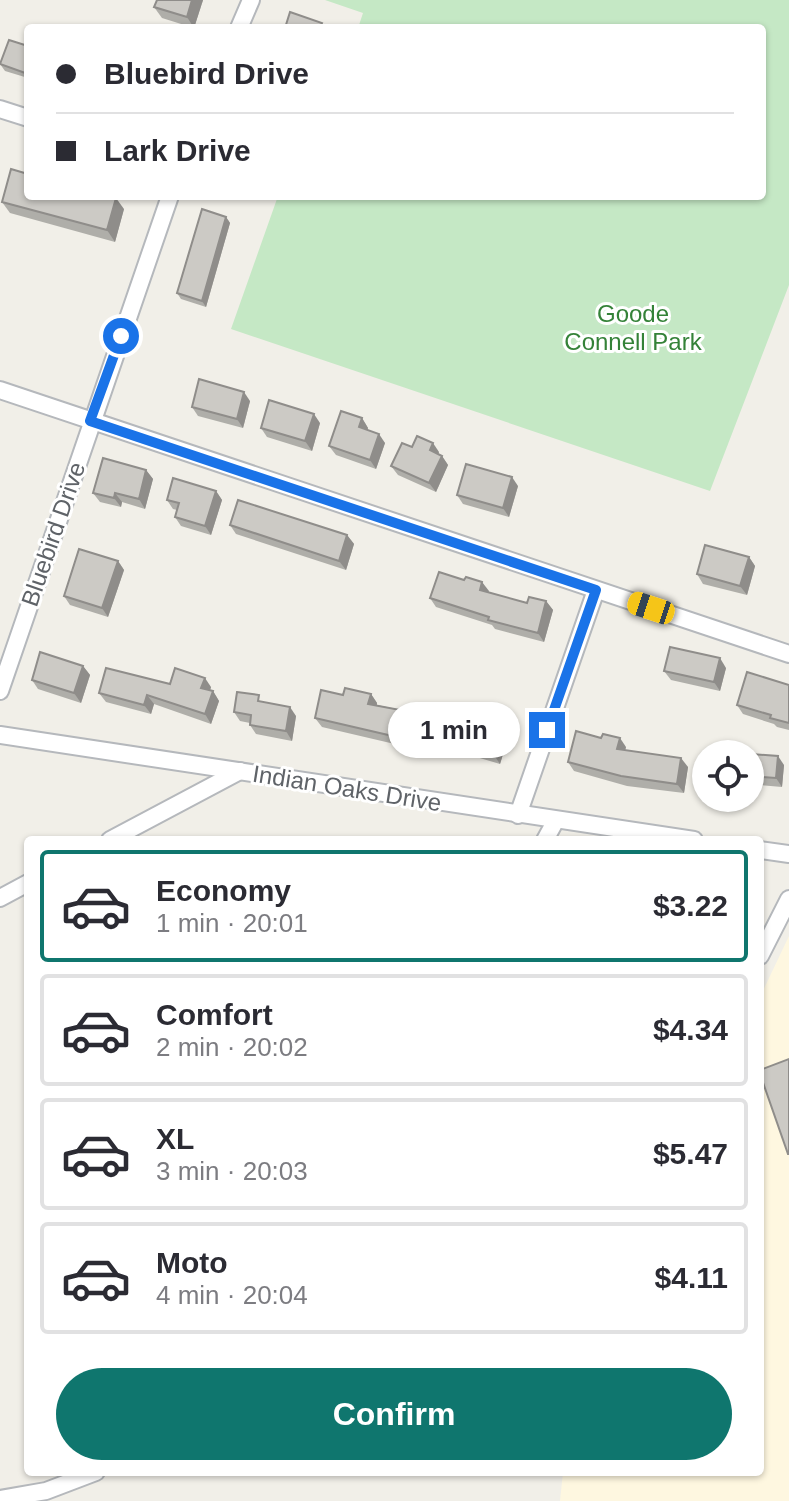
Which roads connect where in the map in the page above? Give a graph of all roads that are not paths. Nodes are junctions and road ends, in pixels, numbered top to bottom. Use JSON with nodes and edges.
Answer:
{"nodes":[{"id":1,"x":251,"y":0,"type":"edge"},
{"id":2,"x":241,"y":24,"type":"edge"},
{"id":3,"x":0,"y":109,"type":"edge"},
{"id":4,"x":24,"y":117,"type":"edge"},
{"id":5,"x":169,"y":200,"type":"edge"},
{"id":6,"x":0,"y":390,"type":"edge"},
{"id":7,"x":90,"y":421,"type":"junction"},
{"id":8,"x":596,"y":590,"type":"junction"},
{"id":9,"x":789,"y":654,"type":"edge"},
{"id":10,"x":0,"y":691,"type":"edge"},
{"id":11,"x":0,"y":735,"type":"edge"},
{"id":12,"x":240,"y":771,"type":"junction"},
{"id":13,"x":518,"y":815,"type":"junction"},
{"id":14,"x":556,"y":820,"type":"junction"},
{"id":15,"x":118,"y":836,"type":"edge"},
{"id":16,"x":547,"y":836,"type":"edge"},
{"id":17,"x":666,"y":836,"type":"edge"},
{"id":18,"x":764,"y":851,"type":"edge"},
{"id":19,"x":789,"y":854,"type":"edge"},
{"id":20,"x":24,"y":885,"type":"edge"},
{"id":21,"x":0,"y":898,"type":"edge"},
{"id":22,"x":789,"y":899,"type":"edge"},
{"id":23,"x":764,"y":948,"type":"edge"},
{"id":24,"x":85,"y":1476,"type":"edge"},
{"id":25,"x":0,"y":1499,"type":"edge"}],
"edges":[{"from":1,"to":2,"type":"street"},
{"from":3,"to":4,"type":"street"},
{"from":5,"to":7,"type":"street","name":"Bluebird Drive"},
{"from":6,"to":7,"type":"street"},
{"from":7,"to":8,"type":"street"},
{"from":7,"to":10,"type":"street","name":"Bluebird Drive"},
{"from":8,"to":9,"type":"street"},
{"from":8,"to":13,"type":"street"},
{"from":11,"to":12,"type":"street","name":"Indian Oaks Drive"},
{"from":12,"to":13,"type":"street","name":"Indian Oaks Drive"},
{"from":12,"to":15,"type":"street"},
{"from":13,"to":14,"type":"street","name":"Indian Oaks Drive"},
{"from":14,"to":16,"type":"street"},
{"from":14,"to":17,"type":"street","name":"Indian Oaks Drive"},
{"from":18,"to":19,"type":"street"},
{"from":20,"to":21,"type":"street"},
{"from":22,"to":23,"type":"street"},
{"from":24,"to":25,"type":"street"}]}
